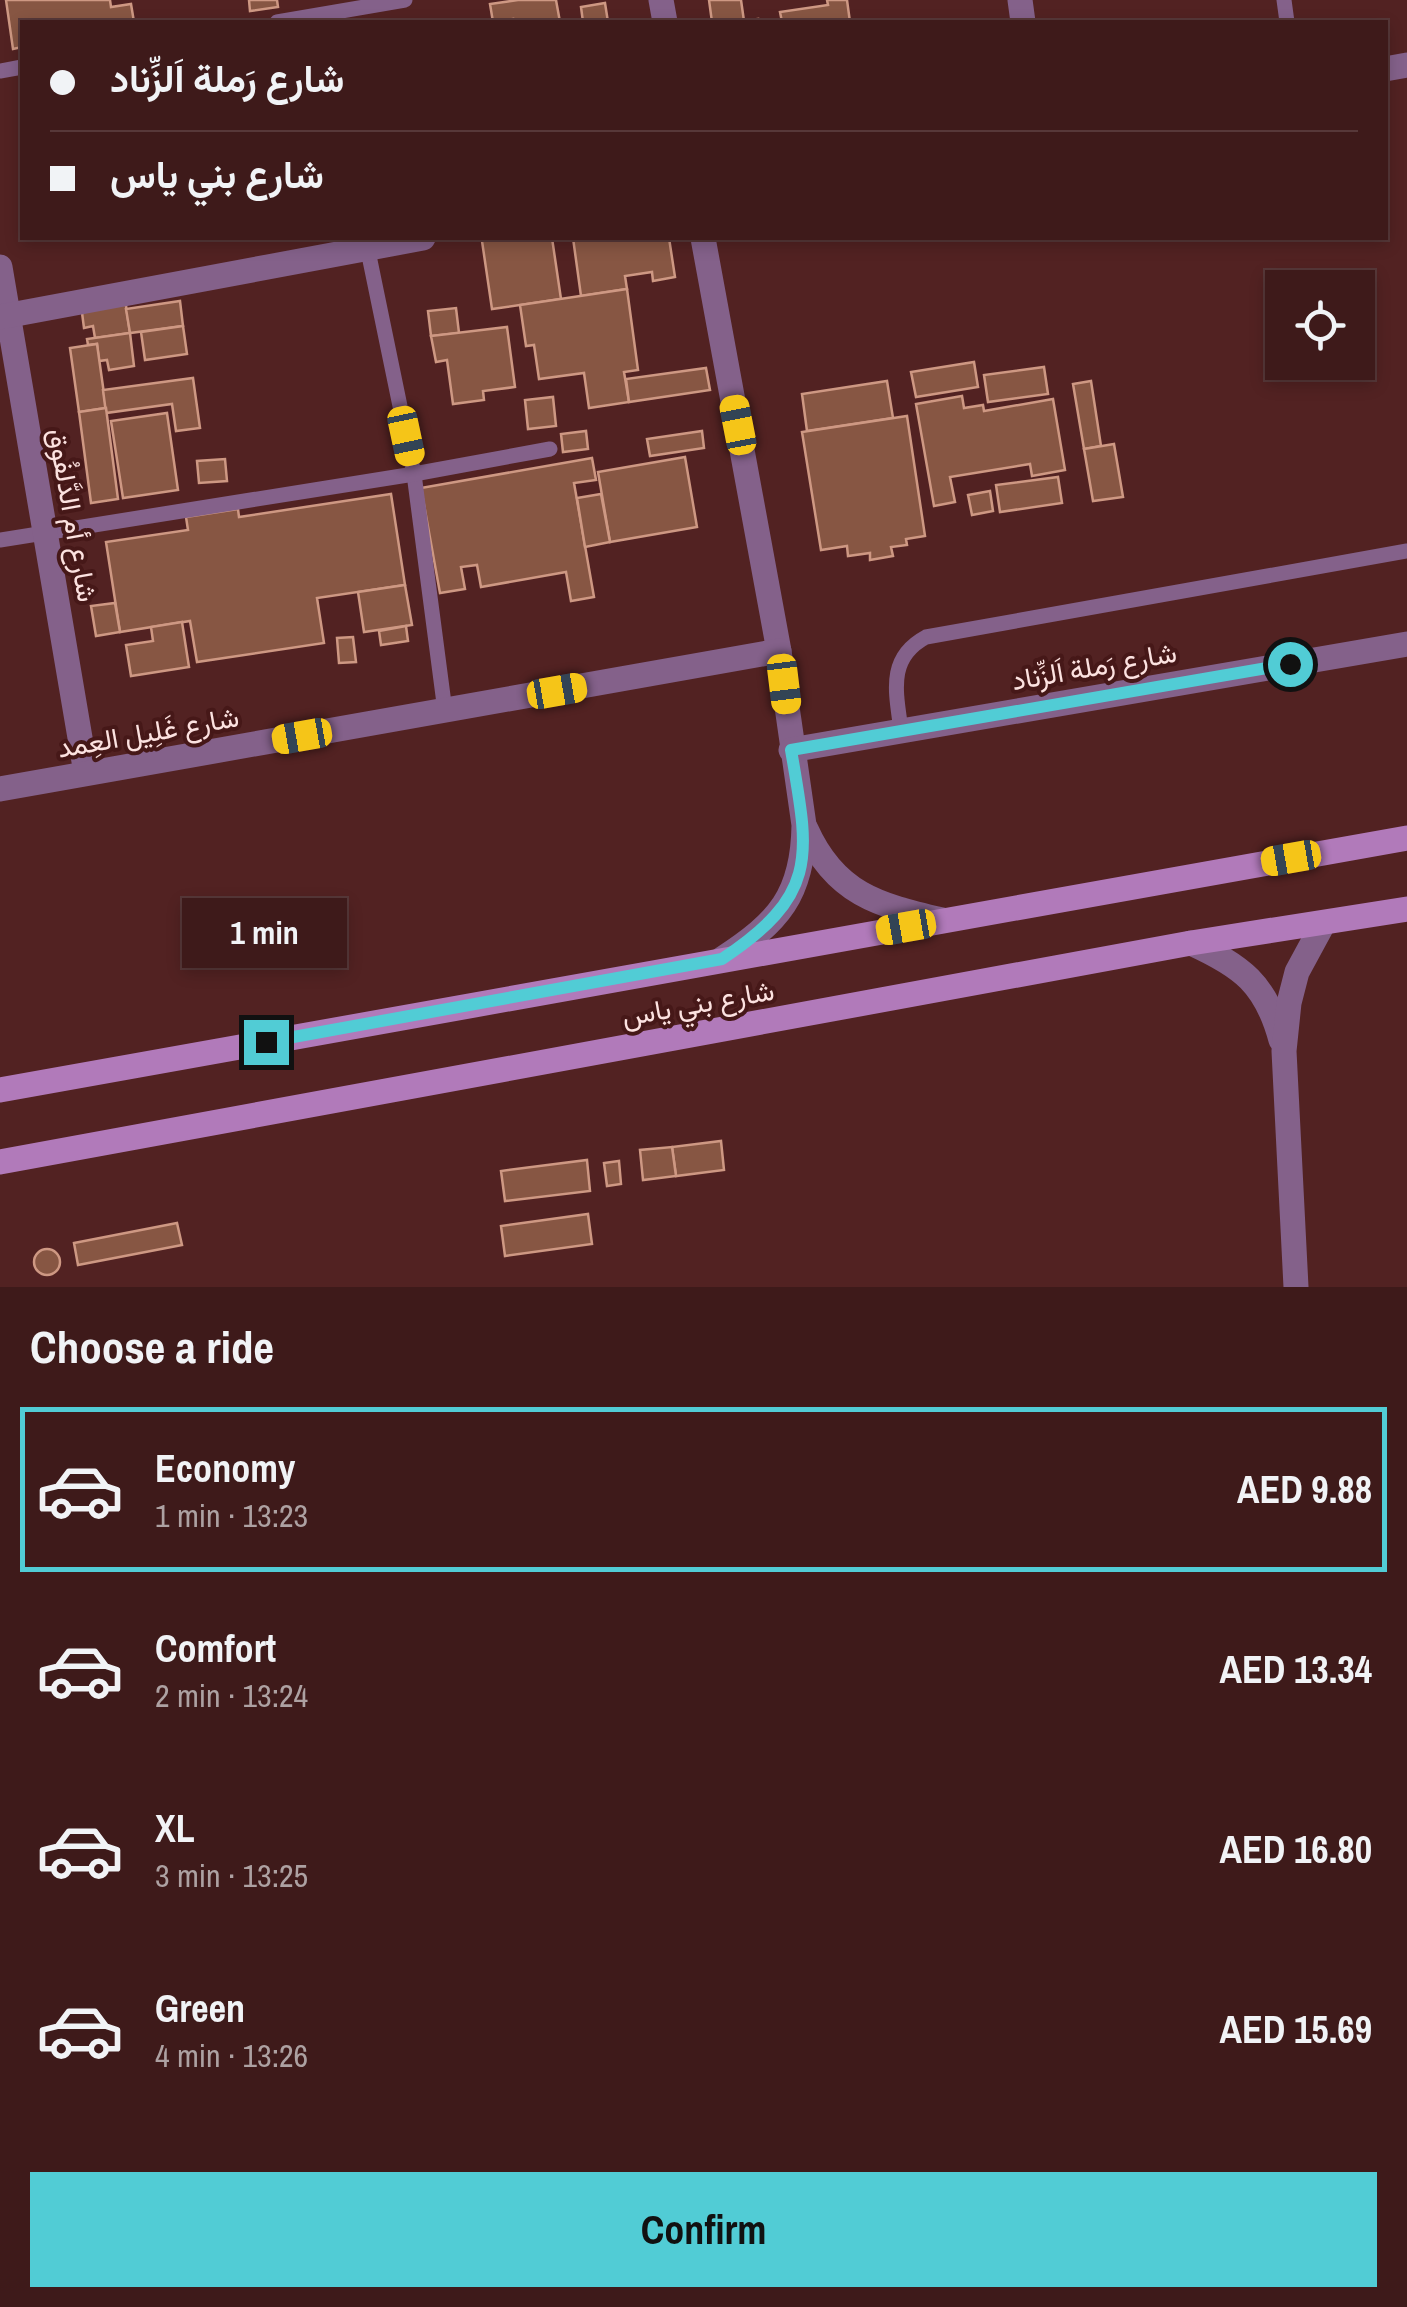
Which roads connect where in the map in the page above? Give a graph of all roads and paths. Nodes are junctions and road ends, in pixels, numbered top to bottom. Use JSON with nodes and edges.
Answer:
{"nodes":[{"id":1,"x":406,"y":0,"type":"edge"},
{"id":2,"x":327,"y":12,"type":"edge"},
{"id":3,"x":287,"y":20,"type":"edge"},
{"id":4,"x":394,"y":240,"type":"edge"},
{"id":5,"x":703,"y":240,"type":"edge"},
{"id":6,"x":366,"y":242,"type":"edge"},
{"id":7,"x":0,"y":267,"type":"edge"},
{"id":8,"x":4,"y":316,"type":"edge"},
{"id":9,"x":550,"y":449,"type":"dead end"},
{"id":10,"x":414,"y":474,"type":"junction"},
{"id":11,"x":45,"y":532,"type":"junction"},
{"id":12,"x":0,"y":540,"type":"edge"},
{"id":13,"x":1407,"y":552,"type":"edge"},
{"id":14,"x":1407,"y":644,"type":"edge"},
{"id":15,"x":780,"y":651,"type":"junction"},
{"id":16,"x":445,"y":710,"type":"junction"},
{"id":17,"x":900,"y":730,"type":"junction"},
{"id":18,"x":791,"y":750,"type":"junction"},
{"id":19,"x":86,"y":773,"type":"junction"},
{"id":20,"x":0,"y":789,"type":"edge"},
{"id":21,"x":804,"y":825,"type":"junction"},
{"id":22,"x":1407,"y":838,"type":"edge"},
{"id":23,"x":1407,"y":908,"type":"edge"},
{"id":24,"x":942,"y":920,"type":"junction"},
{"id":25,"x":1322,"y":924,"type":"junction"},
{"id":26,"x":1191,"y":943,"type":"junction"},
{"id":27,"x":722,"y":959,"type":"junction"},
{"id":28,"x":1284,"y":1051,"type":"junction"},
{"id":29,"x":0,"y":1090,"type":"edge"},
{"id":30,"x":0,"y":1162,"type":"edge"},
{"id":31,"x":1296,"y":1287,"type":"edge"}],
"edges":[{"from":1,"to":2,"type":"lane"},
{"from":2,"to":3,"type":"lane"},
{"from":4,"to":6,"type":"street"},
{"from":5,"to":15,"type":"street"},
{"from":6,"to":8,"type":"street"},
{"from":6,"to":10,"type":"lane"},
{"from":7,"to":8,"type":"street","name":"شارع أم الدَّلفُوق"},
{"from":8,"to":11,"type":"street","name":"شارع أم الدَّلفُوق"},
{"from":9,"to":10,"type":"lane"},
{"from":10,"to":11,"type":"lane"},
{"from":10,"to":16,"type":"lane"},
{"from":11,"to":12,"type":"lane"},
{"from":11,"to":19,"type":"street","name":"شارع أم الدَّلفُوق"},
{"from":13,"to":17,"type":"lane"},
{"from":14,"to":17,"type":"street","name":"شارع رَملة اَلزِّناد"},
{"from":15,"to":16,"type":"street","name":"شارع غَلِيل العِمد"},
{"from":15,"to":18,"type":"street"},
{"from":16,"to":19,"type":"street","name":"شارع غَلِيل العِمد"},
{"from":17,"to":18,"type":"street","name":"شارع رَملة اَلزِّناد"},
{"from":18,"to":21,"type":"street"},
{"from":19,"to":20,"type":"street","name":"شارع غَلِيل العِمد"},
{"from":21,"to":24,"type":"street"},
{"from":21,"to":27,"type":"street"},
{"from":22,"to":24,"type":"main road","name":"شارع بني ياس"},
{"from":23,"to":25,"type":"main road","name":"شارع بني ياس"},
{"from":24,"to":27,"type":"main road","name":"شارع بني ياس"},
{"from":25,"to":26,"type":"main road","name":"شارع بني ياس"},
{"from":25,"to":28,"type":"street"},
{"from":26,"to":28,"type":"street"},
{"from":26,"to":30,"type":"main road","name":"شارع بني ياس"},
{"from":27,"to":29,"type":"main road","name":"شارع بني ياس"},
{"from":28,"to":31,"type":"street"}]}
